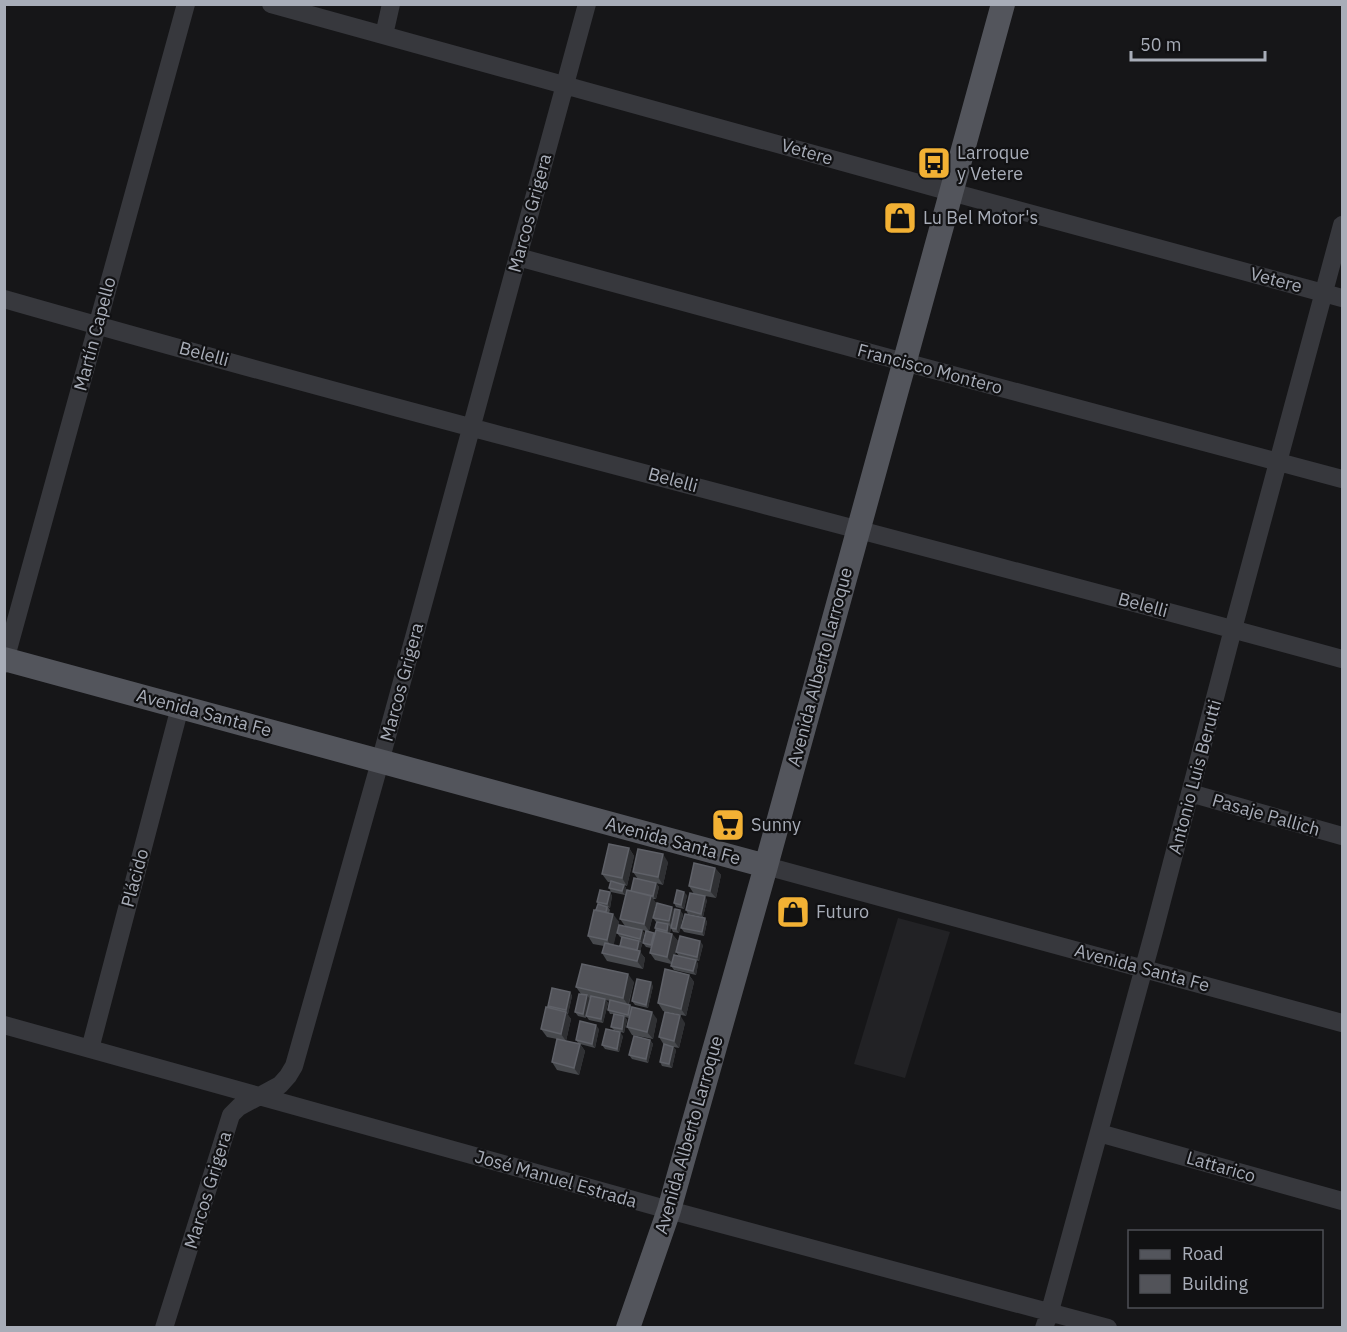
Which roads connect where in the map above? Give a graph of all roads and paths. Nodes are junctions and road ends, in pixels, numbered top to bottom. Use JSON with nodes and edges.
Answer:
{"nodes":[{"id":1,"x":186,"y":4,"type":"edge"},
{"id":2,"x":271,"y":4,"type":"edge"},
{"id":3,"x":391,"y":4,"type":"edge"},
{"id":4,"x":587,"y":4,"type":"edge"},
{"id":5,"x":1003,"y":4,"type":"edge"},
{"id":6,"x":384,"y":35,"type":"junction"},
{"id":7,"x":565,"y":84,"type":"junction"},
{"id":8,"x":951,"y":192,"type":"junction"},
{"id":9,"x":1342,"y":225,"type":"edge"},
{"id":10,"x":518,"y":256,"type":"junction"},
{"id":11,"x":1324,"y":293,"type":"junction"},
{"id":12,"x":4,"y":298,"type":"edge"},
{"id":13,"x":1342,"y":298,"type":"edge"},
{"id":14,"x":98,"y":325,"type":"junction"},
{"id":15,"x":904,"y":362,"type":"junction"},
{"id":16,"x":472,"y":426,"type":"junction"},
{"id":17,"x":1279,"y":462,"type":"junction"},
{"id":18,"x":1342,"y":479,"type":"edge"},
{"id":19,"x":858,"y":529,"type":"junction"},
{"id":20,"x":1233,"y":629,"type":"junction"},
{"id":21,"x":1342,"y":658,"type":"edge"},
{"id":22,"x":5,"y":661,"type":"edge"},
{"id":23,"x":180,"y":707,"type":"junction"},
{"id":24,"x":380,"y":762,"type":"junction"},
{"id":25,"x":1190,"y":793,"type":"junction"},
{"id":26,"x":1342,"y":836,"type":"edge"},
{"id":27,"x":766,"y":866,"type":"junction"},
{"id":28,"x":1144,"y":969,"type":"junction"},
{"id":29,"x":1342,"y":1023,"type":"edge"},
{"id":30,"x":4,"y":1025,"type":"edge"},
{"id":31,"x":90,"y":1049,"type":"junction"},
{"id":32,"x":258,"y":1096,"type":"junction"},
{"id":33,"x":1099,"y":1133,"type":"junction"},
{"id":34,"x":1342,"y":1201,"type":"edge"},
{"id":35,"x":669,"y":1210,"type":"junction"},
{"id":36,"x":1047,"y":1319,"type":"edge"},
{"id":37,"x":164,"y":1328,"type":"edge"},
{"id":38,"x":628,"y":1328,"type":"edge"},
{"id":39,"x":1108,"y":1328,"type":"edge"}],
"edges":[{"from":1,"to":14,"type":"street","name":"Martín Capello"},
{"from":2,"to":6,"type":"street","name":"Vetere"},
{"from":3,"to":6,"type":"street"},
{"from":4,"to":7,"type":"street","name":"Marcos Grigera"},
{"from":5,"to":8,"type":"main road","name":"Avenida Alberto Larroque"},
{"from":6,"to":7,"type":"street","name":"Vetere"},
{"from":7,"to":8,"type":"street","name":"Vetere"},
{"from":7,"to":10,"type":"street","name":"Marcos Grigera"},
{"from":8,"to":11,"type":"street","name":"Vetere"},
{"from":8,"to":15,"type":"main road","name":"Avenida Alberto Larroque"},
{"from":9,"to":11,"type":"street","name":"Antonio Luis Berutti"},
{"from":10,"to":15,"type":"street","name":"Francisco Montero"},
{"from":10,"to":16,"type":"street","name":"Marcos Grigera"},
{"from":11,"to":13,"type":"street","name":"Vetere"},
{"from":11,"to":17,"type":"street","name":"Antonio Luis Berutti"},
{"from":12,"to":14,"type":"street","name":"Belelli"},
{"from":14,"to":16,"type":"street","name":"Belelli"},
{"from":14,"to":22,"type":"street","name":"Martín Capello"},
{"from":15,"to":17,"type":"street","name":"Francisco Montero"},
{"from":15,"to":19,"type":"main road","name":"Avenida Alberto Larroque"},
{"from":16,"to":19,"type":"street","name":"Belelli"},
{"from":16,"to":24,"type":"street","name":"Marcos Grigera"},
{"from":17,"to":18,"type":"street","name":"Francisco Montero"},
{"from":17,"to":20,"type":"street","name":"Antonio Luis Berutti"},
{"from":19,"to":20,"type":"street","name":"Belelli"},
{"from":19,"to":27,"type":"main road","name":"Avenida Alberto Larroque"},
{"from":20,"to":21,"type":"street","name":"Belelli"},
{"from":20,"to":25,"type":"street","name":"Antonio Luis Berutti"},
{"from":22,"to":23,"type":"main road","name":"Avenida Santa Fe"},
{"from":23,"to":24,"type":"main road","name":"Avenida Santa Fe"},
{"from":23,"to":31,"type":"street","name":"Plácido"},
{"from":24,"to":27,"type":"main road","name":"Avenida Santa Fe"},
{"from":24,"to":32,"type":"street","name":"Marcos Grigera"},
{"from":25,"to":26,"type":"street","name":"Pasaje Pallich"},
{"from":25,"to":28,"type":"street","name":"Antonio Luis Berutti"},
{"from":27,"to":28,"type":"street","name":"Avenida Santa Fe"},
{"from":27,"to":35,"type":"main road","name":"Avenida Alberto Larroque"},
{"from":28,"to":29,"type":"street","name":"Avenida Santa Fe"},
{"from":28,"to":33,"type":"street","name":"Antonio Luis Berutti"},
{"from":30,"to":31,"type":"street","name":"José Manuel Estrada"},
{"from":31,"to":32,"type":"street","name":"José Manuel Estrada"},
{"from":32,"to":35,"type":"street","name":"José Manuel Estrada"},
{"from":32,"to":37,"type":"street","name":"Marcos Grigera"},
{"from":33,"to":34,"type":"street","name":"Lattarico"},
{"from":33,"to":36,"type":"street","name":"Antonio Luis Berutti"},
{"from":35,"to":36,"type":"street","name":"José Manuel Estrada"},
{"from":35,"to":38,"type":"main road","name":"Avenida Alberto Larroque"},
{"from":36,"to":39,"type":"street","name":"José Manuel Estrada"}]}
